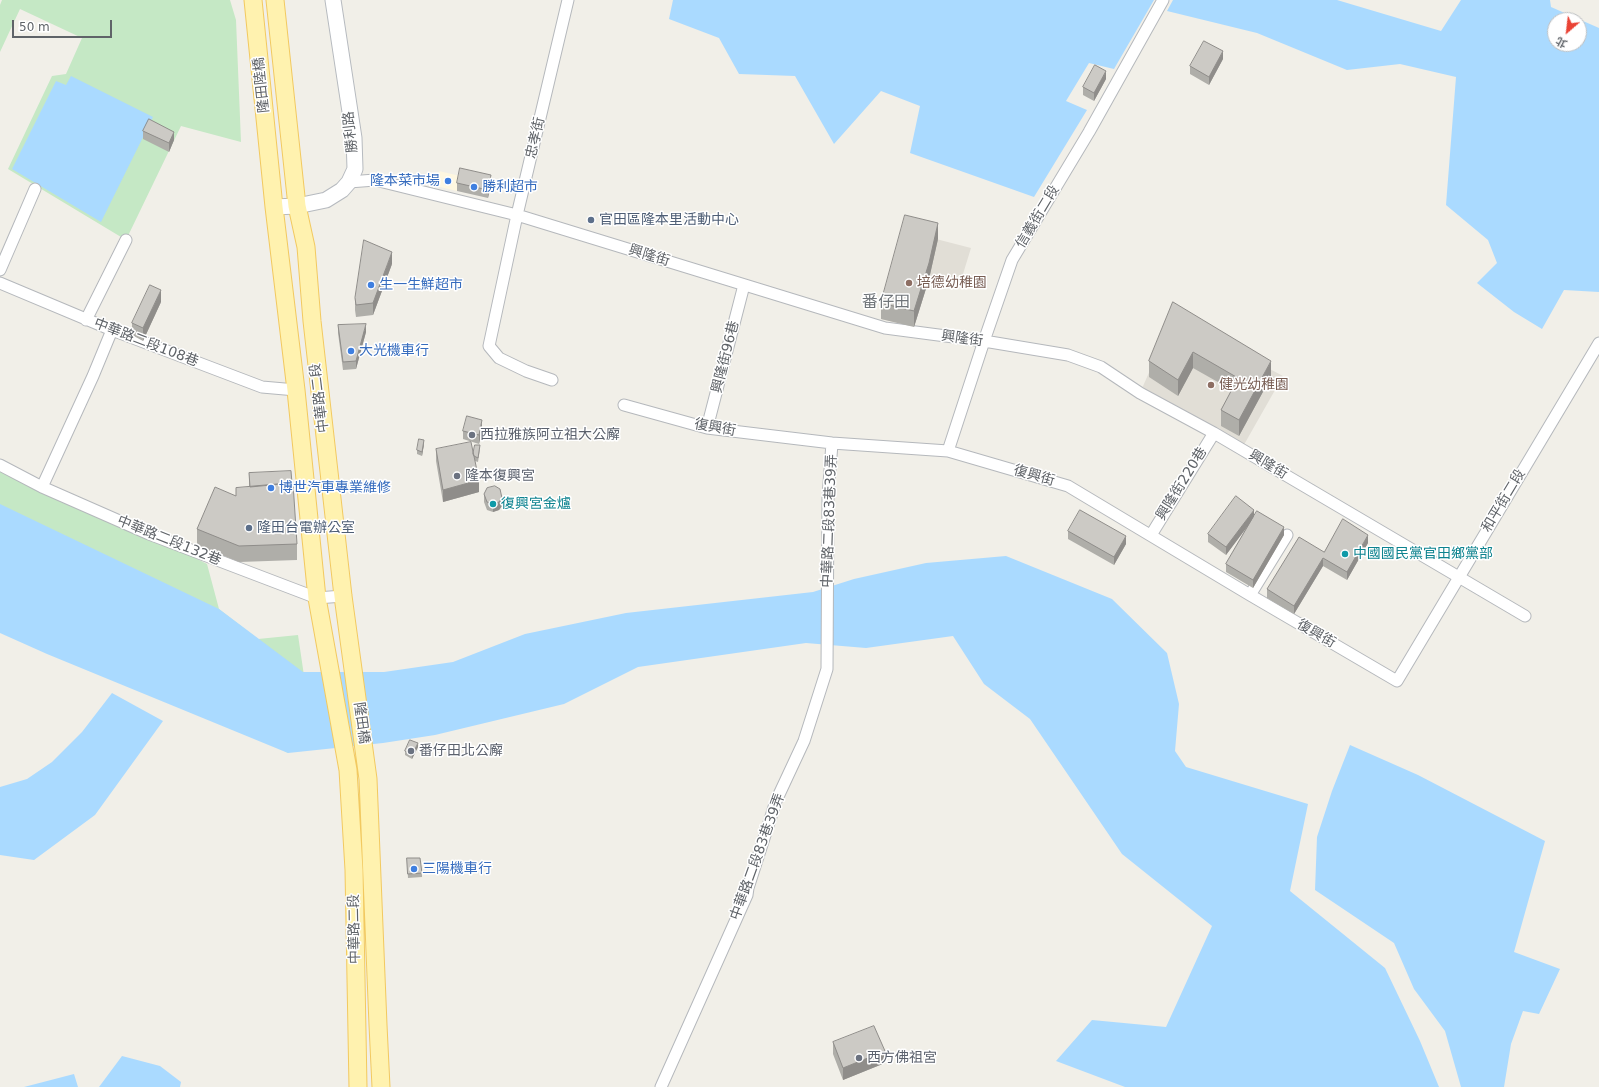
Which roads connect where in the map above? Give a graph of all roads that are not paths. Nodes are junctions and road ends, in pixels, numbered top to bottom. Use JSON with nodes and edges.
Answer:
{"nodes":[{"id":1,"x":253,"y":0,"type":"edge"},
{"id":2,"x":274,"y":0,"type":"edge"},
{"id":3,"x":334,"y":0,"type":"edge"},
{"id":4,"x":568,"y":0,"type":"edge"},
{"id":5,"x":1163,"y":0,"type":"edge"},
{"id":6,"x":288,"y":129,"type":"joint"},
{"id":7,"x":271,"y":170,"type":"joint"},
{"id":8,"x":349,"y":182,"type":"junction"},
{"id":9,"x":35,"y":189,"type":"dead end"},
{"id":10,"x":297,"y":206,"type":"junction"},
{"id":11,"x":274,"y":207,"type":"junction"},
{"id":12,"x":517,"y":216,"type":"junction"},
{"id":13,"x":126,"y":240,"type":"dead end"},
{"id":14,"x":0,"y":270,"type":"edge"},
{"id":15,"x":0,"y":283,"type":"edge"},
{"id":16,"x":744,"y":285,"type":"junction"},
{"id":17,"x":86,"y":320,"type":"junction"},
{"id":18,"x":112,"y":330,"type":"junction"},
{"id":19,"x":984,"y":341,"type":"junction"},
{"id":20,"x":1599,"y":343,"type":"edge"},
{"id":21,"x":552,"y":380,"type":"dead end"},
{"id":22,"x":296,"y":390,"type":"junction"},
{"id":23,"x":624,"y":405,"type":"dead end"},
{"id":24,"x":707,"y":428,"type":"junction"},
{"id":25,"x":1214,"y":433,"type":"junction"},
{"id":26,"x":832,"y":443,"type":"junction"},
{"id":27,"x":948,"y":451,"type":"junction"},
{"id":28,"x":0,"y":466,"type":"edge"},
{"id":29,"x":42,"y":486,"type":"junction"},
{"id":30,"x":1151,"y":535,"type":"junction"},
{"id":31,"x":1287,"y":535,"type":"dead end"},
{"id":32,"x":1458,"y":578,"type":"junction"},
{"id":33,"x":343,"y":596,"type":"junction"},
{"id":34,"x":1250,"y":596,"type":"junction"},
{"id":35,"x":317,"y":598,"type":"junction"},
{"id":36,"x":1525,"y":616,"type":"dead end"},
{"id":37,"x":353,"y":666,"type":"joint"},
{"id":38,"x":330,"y":670,"type":"joint"},
{"id":39,"x":1397,"y":681,"type":"joint"},
{"id":40,"x":348,"y":770,"type":"joint"},
{"id":41,"x":368,"y":779,"type":"joint"},
{"id":42,"x":358,"y":1087,"type":"edge"},
{"id":43,"x":382,"y":1087,"type":"edge"},
{"id":44,"x":661,"y":1087,"type":"edge"}],
"edges":[{"from":1,"to":7,"type":"main road","name":"隆田陸橋"},
{"from":2,"to":6,"type":"main road","name":"隆田陸橋"},
{"from":3,"to":8,"type":"main road","name":"勝利路"},
{"from":4,"to":12,"type":"street","name":"忠孝街"},
{"from":5,"to":19,"type":"street","name":"信義街二段"},
{"from":6,"to":10,"type":"main road","name":"中華路二段"},
{"from":7,"to":11,"type":"main road","name":"中華路二段"},
{"from":8,"to":10,"type":"main road"},
{"from":8,"to":12,"type":"street","name":"興隆街"},
{"from":9,"to":14,"type":"street"},
{"from":10,"to":11,"type":"main road"},
{"from":10,"to":33,"type":"main road","name":"中華路二段"},
{"from":11,"to":22,"type":"main road","name":"中華路二段"},
{"from":12,"to":16,"type":"street","name":"興隆街"},
{"from":12,"to":21,"type":"street","name":"忠孝街"},
{"from":13,"to":17,"type":"street"},
{"from":15,"to":17,"type":"street","name":"中華路二段108巷"},
{"from":16,"to":19,"type":"street","name":"興隆街"},
{"from":16,"to":24,"type":"street","name":"興隆街96巷"},
{"from":17,"to":18,"type":"street","name":"中華路二段108巷"},
{"from":18,"to":22,"type":"street","name":"中華路二段108巷"},
{"from":18,"to":29,"type":"street"},
{"from":19,"to":25,"type":"street","name":"興隆街"},
{"from":19,"to":27,"type":"street","name":"信義街二段"},
{"from":20,"to":32,"type":"street","name":"和平街二段"},
{"from":22,"to":35,"type":"main road","name":"中華路二段"},
{"from":23,"to":24,"type":"street","name":"復興街"},
{"from":24,"to":26,"type":"street","name":"復興街"},
{"from":25,"to":30,"type":"street","name":"興隆街220巷"},
{"from":25,"to":32,"type":"street","name":"興隆街"},
{"from":26,"to":27,"type":"street","name":"復興街"},
{"from":26,"to":44,"type":"street","name":"中華路二段83巷39弄"},
{"from":27,"to":30,"type":"street","name":"復興街"},
{"from":28,"to":29,"type":"street","name":"中華路二段132巷"},
{"from":29,"to":35,"type":"street","name":"中華路二段132巷"},
{"from":30,"to":34,"type":"street","name":"復興街"},
{"from":31,"to":34,"type":"street"},
{"from":32,"to":36,"type":"street","name":"興隆街"},
{"from":32,"to":39,"type":"street","name":"和平街二段"},
{"from":33,"to":35,"type":"street","name":"中華路二段132巷"},
{"from":33,"to":37,"type":"main road","name":"中華路二段"},
{"from":34,"to":39,"type":"street","name":"復興街"},
{"from":35,"to":38,"type":"main road","name":"中華路二段"},
{"from":37,"to":41,"type":"main road","name":"隆田橋"},
{"from":38,"to":40,"type":"main road","name":"隆田橋"},
{"from":40,"to":42,"type":"main road","name":"中華路二段"},
{"from":41,"to":43,"type":"main road","name":"中華路二段"}]}
